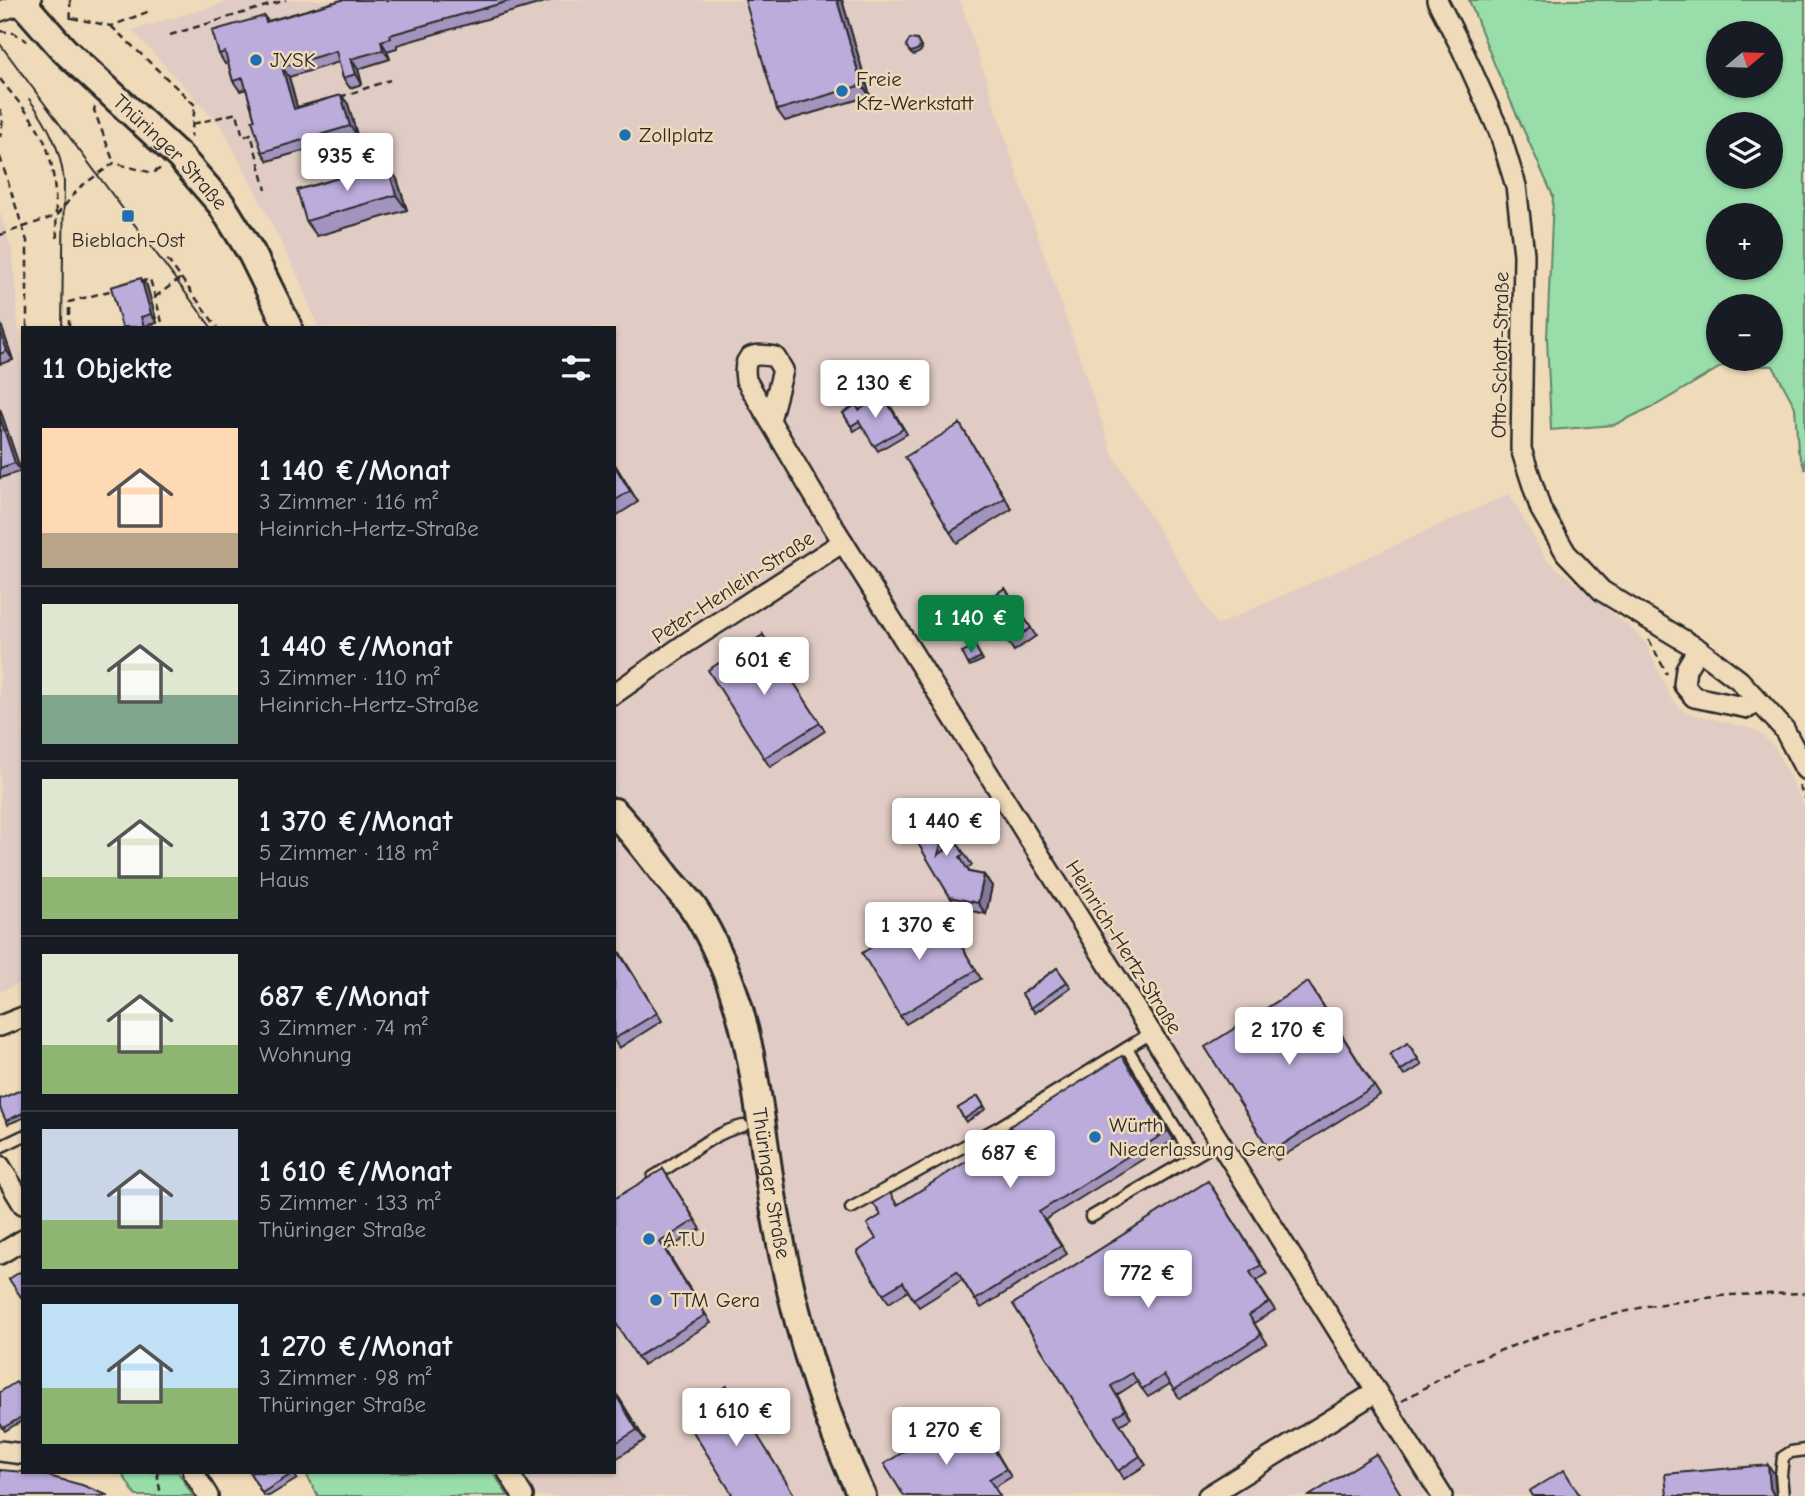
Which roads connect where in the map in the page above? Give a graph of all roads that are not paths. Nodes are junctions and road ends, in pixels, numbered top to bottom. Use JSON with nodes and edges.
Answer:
{"nodes":[{"id":1,"x":1437,"y":0,"type":"edge"},
{"id":2,"x":18,"y":4,"type":"edge"},
{"id":3,"x":288,"y":326,"type":"edge"},
{"id":4,"x":770,"y":420,"type":"dead end"},
{"id":5,"x":843,"y":542,"type":"junction"},
{"id":6,"x":1698,"y":649,"type":"junction"},
{"id":7,"x":616,"y":693,"type":"edge"},
{"id":8,"x":1757,"y":700,"type":"junction"},
{"id":9,"x":1801,"y":775,"type":"edge"},
{"id":10,"x":616,"y":814,"type":"edge"},
{"id":11,"x":21,"y":1018,"type":"edge"},
{"id":12,"x":0,"y":1026,"type":"edge"},
{"id":13,"x":1151,"y":1033,"type":"junction"},
{"id":14,"x":1127,"y":1048,"type":"junction"},
{"id":15,"x":752,"y":1125,"type":"junction"},
{"id":16,"x":21,"y":1137,"type":"edge"},
{"id":17,"x":1219,"y":1142,"type":"junction"},
{"id":18,"x":0,"y":1147,"type":"edge"},
{"id":19,"x":1194,"y":1157,"type":"junction"},
{"id":20,"x":0,"y":1166,"type":"edge"},
{"id":21,"x":650,"y":1180,"type":"edge"},
{"id":22,"x":21,"y":1201,"type":"edge"},
{"id":23,"x":851,"y":1209,"type":"dead end"},
{"id":24,"x":1091,"y":1217,"type":"dead end"},
{"id":25,"x":21,"y":1241,"type":"edge"},
{"id":26,"x":0,"y":1254,"type":"edge"},
{"id":27,"x":1376,"y":1392,"type":"junction"},
{"id":28,"x":1805,"y":1450,"type":"edge"},
{"id":29,"x":0,"y":1451,"type":"edge"},
{"id":30,"x":21,"y":1454,"type":"edge"},
{"id":31,"x":194,"y":1474,"type":"edge"},
{"id":32,"x":509,"y":1474,"type":"edge"},
{"id":33,"x":208,"y":1496,"type":"edge"},
{"id":34,"x":523,"y":1496,"type":"edge"},
{"id":35,"x":844,"y":1496,"type":"edge"},
{"id":36,"x":862,"y":1496,"type":"edge"},
{"id":37,"x":1208,"y":1496,"type":"edge"},
{"id":38,"x":1442,"y":1496,"type":"edge"},
{"id":39,"x":1783,"y":1496,"type":"edge"}],
"edges":[{"from":1,"to":6,"type":"street","name":"Otto-Schott-Straße"},
{"from":2,"to":3,"type":"main road","name":"Thüringer Straße"},
{"from":4,"to":5,"type":"street","name":"Heinrich-Hertz-Straße"},
{"from":5,"to":7,"type":"street","name":"Peter-Henlein-Straße"},
{"from":5,"to":13,"type":"street","name":"Heinrich-Hertz-Straße"},
{"from":6,"to":8,"type":"street","name":"Otto-Schott-Straße"},
{"from":6,"to":8,"type":"street"},
{"from":8,"to":9,"type":"street","name":"Otto-Schott-Straße"},
{"from":10,"to":15,"type":"main road","name":"Thüringer Straße"},
{"from":11,"to":12,"type":"street"},
{"from":13,"to":14,"type":"lane"},
{"from":13,"to":17,"type":"street","name":"Heinrich-Hertz-Straße"},
{"from":14,"to":19,"type":"lane"},
{"from":14,"to":23,"type":"lane"},
{"from":15,"to":21,"type":"lane"},
{"from":15,"to":35,"type":"main road","name":"Thüringer Straße"},
{"from":15,"to":36,"type":"main road","name":"Thüringer Straße"},
{"from":16,"to":18,"type":"lane"},
{"from":17,"to":19,"type":"lane"},
{"from":17,"to":27,"type":"street","name":"Heinrich-Hertz-Straße"},
{"from":19,"to":24,"type":"lane"},
{"from":20,"to":22,"type":"street"},
{"from":25,"to":26,"type":"street"},
{"from":27,"to":37,"type":"street"},
{"from":27,"to":38,"type":"street","name":"Heinrich-Hertz-Straße"},
{"from":28,"to":39,"type":"lane"},
{"from":29,"to":30,"type":"street"},
{"from":31,"to":33,"type":"street"},
{"from":32,"to":34,"type":"street"}]}
